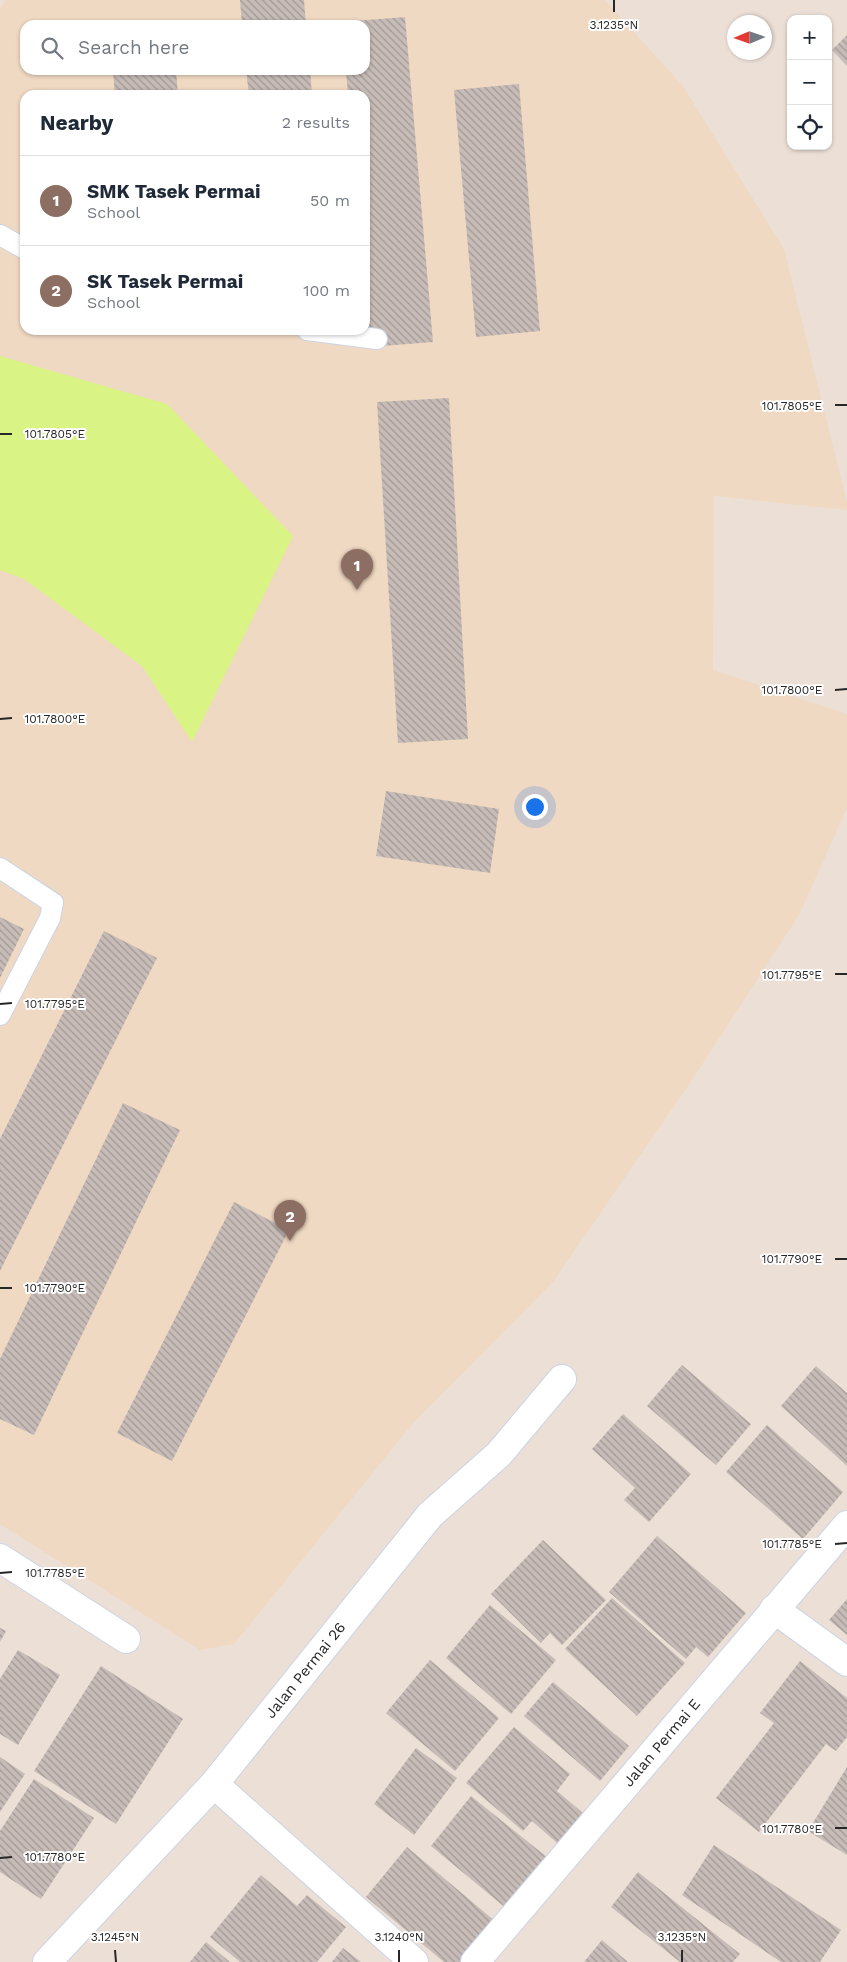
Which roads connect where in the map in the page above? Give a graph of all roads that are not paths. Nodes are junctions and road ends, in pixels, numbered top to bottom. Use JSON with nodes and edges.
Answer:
{"nodes":[{"id":1,"x":0,"y":235,"type":"edge"},
{"id":2,"x":20,"y":246,"type":"edge"},
{"id":3,"x":346,"y":335,"type":"edge"},
{"id":4,"x":377,"y":339,"type":"dead end"},
{"id":5,"x":0,"y":868,"type":"edge"},
{"id":6,"x":0,"y":1014,"type":"edge"},
{"id":7,"x":562,"y":1379,"type":"dead end"},
{"id":8,"x":847,"y":1525,"type":"edge"},
{"id":9,"x":0,"y":1558,"type":"edge"},
{"id":10,"x":774,"y":1609,"type":"junction"},
{"id":11,"x":126,"y":1639,"type":"dead end"},
{"id":12,"x":847,"y":1662,"type":"edge"},
{"id":13,"x":214,"y":1784,"type":"junction"},
{"id":14,"x":47,"y":1962,"type":"edge"},
{"id":15,"x":414,"y":1962,"type":"edge"},
{"id":16,"x":475,"y":1962,"type":"edge"}],
"edges":[{"from":1,"to":2,"type":"lane"},
{"from":3,"to":4,"type":"lane"},
{"from":5,"to":6,"type":"lane"},
{"from":7,"to":13,"type":"street","name":"Jalan Permai 26"},
{"from":8,"to":10,"type":"street","name":"Jalan Permai E"},
{"from":9,"to":11,"type":"street"},
{"from":10,"to":12,"type":"street"},
{"from":10,"to":16,"type":"street","name":"Jalan Permai E"},
{"from":13,"to":14,"type":"street","name":"Jalan Permai 26"},
{"from":13,"to":15,"type":"street"}]}
